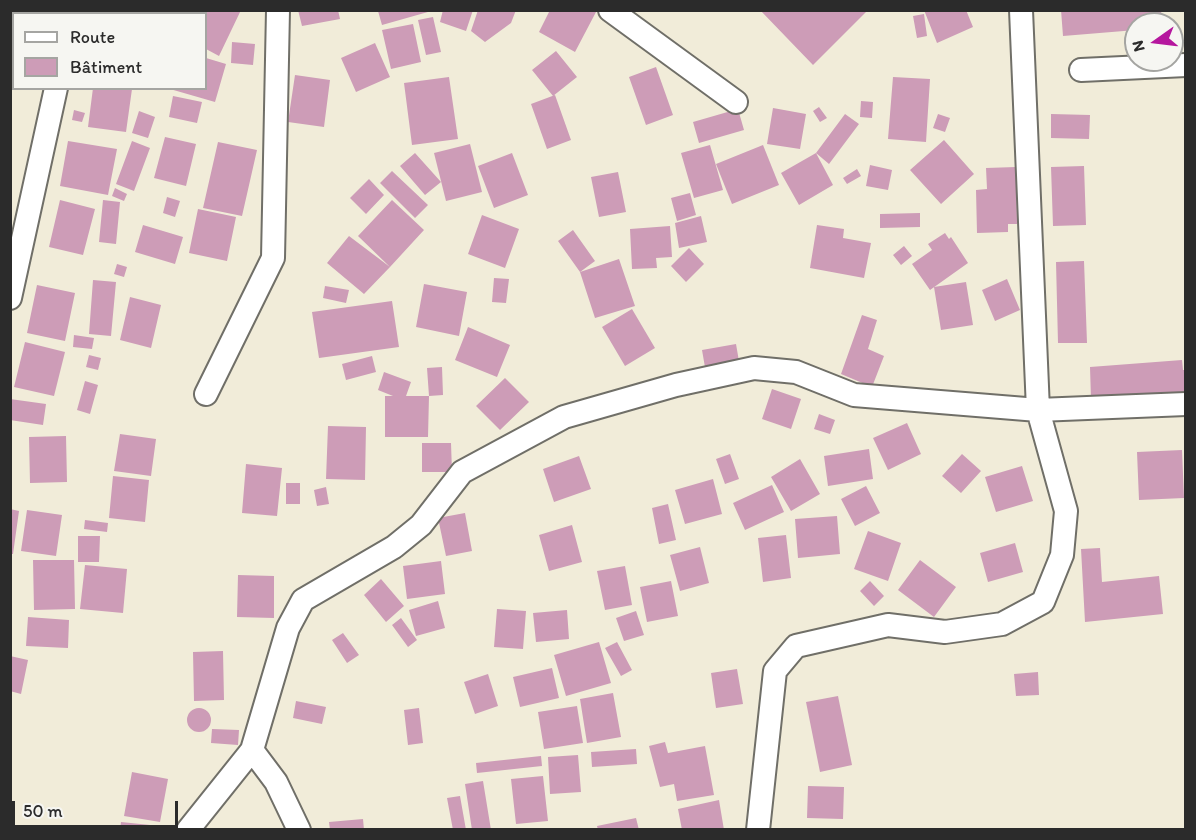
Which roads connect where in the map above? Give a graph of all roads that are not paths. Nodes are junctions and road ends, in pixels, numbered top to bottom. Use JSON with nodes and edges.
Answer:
{"nodes":[{"id":1,"x":278,"y":10,"type":"edge"},
{"id":2,"x":610,"y":10,"type":"edge"},
{"id":3,"x":1021,"y":10,"type":"edge"},
{"id":4,"x":1185,"y":65,"type":"edge"},
{"id":5,"x":1081,"y":70,"type":"dead end"},
{"id":6,"x":57,"y":90,"type":"edge"},
{"id":7,"x":736,"y":102,"type":"dead end"},
{"id":8,"x":10,"y":298,"type":"edge"},
{"id":9,"x":206,"y":394,"type":"dead end"},
{"id":10,"x":1185,"y":404,"type":"edge"},
{"id":11,"x":1038,"y":410,"type":"junction"},
{"id":12,"x":252,"y":750,"type":"junction"},
{"id":13,"x":188,"y":830,"type":"edge"},
{"id":14,"x":299,"y":830,"type":"edge"},
{"id":15,"x":758,"y":830,"type":"edge"}],
"edges":[{"from":1,"to":9,"type":"street"},
{"from":2,"to":7,"type":"street"},
{"from":3,"to":11,"type":"street"},
{"from":4,"to":5,"type":"street"},
{"from":6,"to":8,"type":"street"},
{"from":10,"to":11,"type":"street"},
{"from":11,"to":12,"type":"street"},
{"from":11,"to":15,"type":"street"},
{"from":12,"to":13,"type":"street"},
{"from":12,"to":14,"type":"street"}]}
